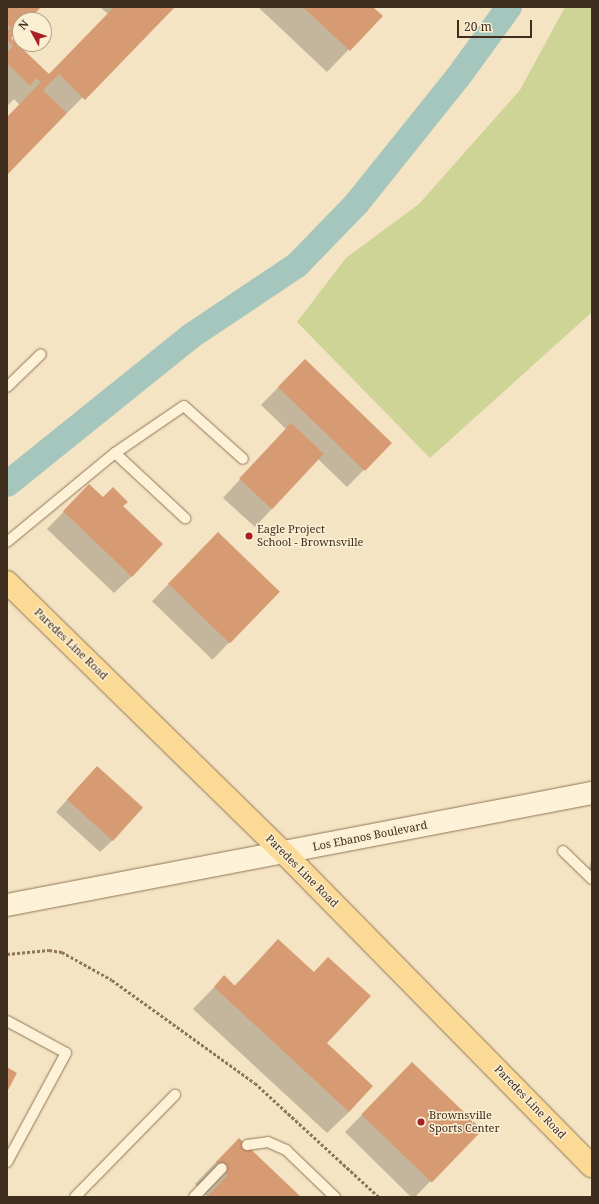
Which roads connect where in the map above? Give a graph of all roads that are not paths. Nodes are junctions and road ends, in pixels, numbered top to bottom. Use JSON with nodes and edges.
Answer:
{"nodes":[{"id":1,"x":41,"y":354,"type":"dead end"},
{"id":2,"x":7,"y":387,"type":"edge"},
{"id":3,"x":115,"y":453,"type":"junction"},
{"id":4,"x":242,"y":459,"type":"dead end"},
{"id":5,"x":185,"y":518,"type":"dead end"},
{"id":6,"x":7,"y":542,"type":"edge"},
{"id":7,"x":7,"y":582,"type":"edge"},
{"id":8,"x":592,"y":793,"type":"edge"},
{"id":9,"x":563,"y":851,"type":"dead end"},
{"id":10,"x":284,"y":853,"type":"junction"},
{"id":11,"x":592,"y":879,"type":"edge"},
{"id":12,"x":7,"y":905,"type":"edge"},
{"id":13,"x":7,"y":1022,"type":"edge"},
{"id":14,"x":175,"y":1095,"type":"dead end"},
{"id":15,"x":247,"y":1145,"type":"dead end"},
{"id":16,"x":7,"y":1162,"type":"edge"},
{"id":17,"x":592,"y":1166,"type":"edge"},
{"id":18,"x":222,"y":1168,"type":"dead end"},
{"id":19,"x":75,"y":1197,"type":"edge"},
{"id":20,"x":194,"y":1197,"type":"edge"},
{"id":21,"x":336,"y":1197,"type":"edge"}],
"edges":[{"from":1,"to":2,"type":"lane"},
{"from":3,"to":4,"type":"lane"},
{"from":3,"to":5,"type":"lane"},
{"from":3,"to":6,"type":"lane"},
{"from":7,"to":10,"type":"main road","name":"Paredes Line Road"},
{"from":8,"to":10,"type":"street","name":"Los Ebanos Boulevard"},
{"from":9,"to":11,"type":"lane"},
{"from":10,"to":12,"type":"street","name":"Los Ebanos Boulevard"},
{"from":10,"to":17,"type":"main road","name":"Paredes Line Road"},
{"from":13,"to":16,"type":"lane"},
{"from":14,"to":19,"type":"lane"},
{"from":15,"to":21,"type":"lane"},
{"from":18,"to":20,"type":"lane"}]}
